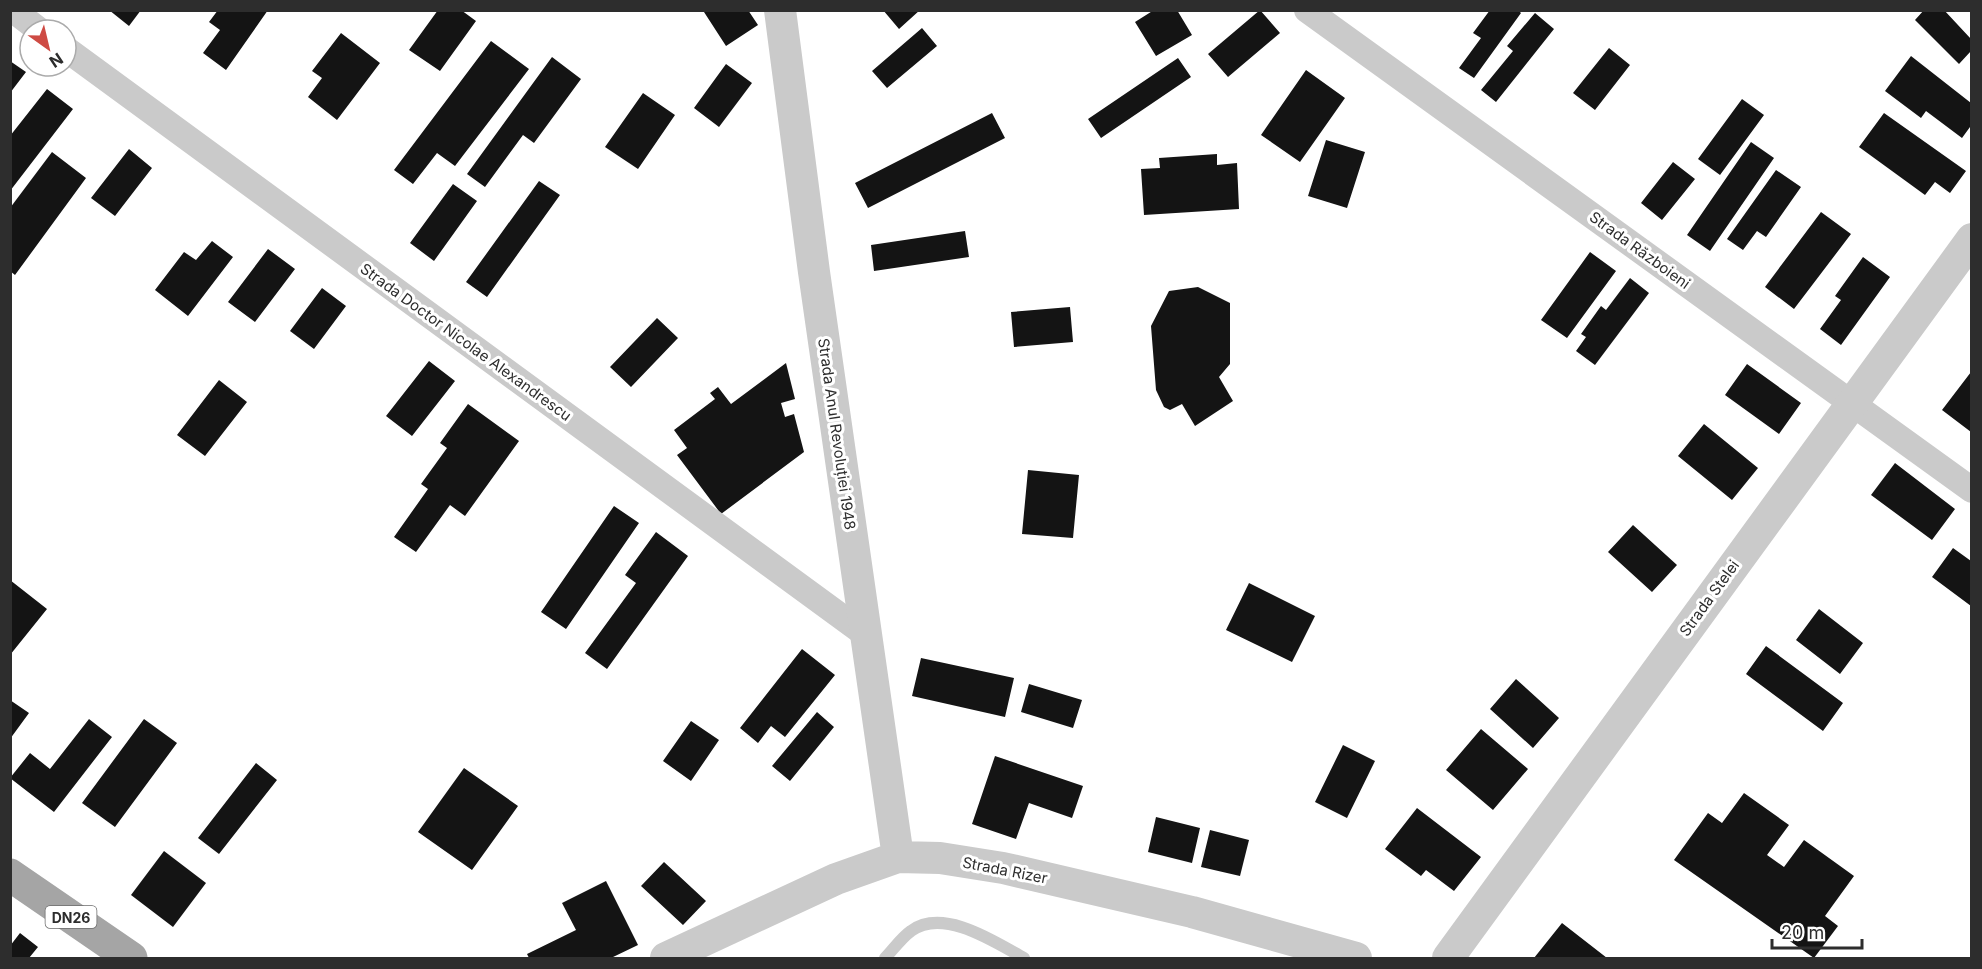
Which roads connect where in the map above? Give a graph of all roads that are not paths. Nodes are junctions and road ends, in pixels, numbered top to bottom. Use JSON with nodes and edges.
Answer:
{"nodes":[{"id":1,"x":780,"y":10,"type":"edge"},
{"id":2,"x":1307,"y":10,"type":"edge"},
{"id":3,"x":78,"y":59,"type":"edge"},
{"id":4,"x":1971,"y":238,"type":"edge"},
{"id":5,"x":1851,"y":403,"type":"junction"},
{"id":6,"x":1971,"y":490,"type":"edge"},
{"id":7,"x":865,"y":634,"type":"junction"},
{"id":8,"x":898,"y":857,"type":"junction"},
{"id":9,"x":10,"y":875,"type":"edge"},
{"id":10,"x":131,"y":958,"type":"edge"},
{"id":11,"x":666,"y":958,"type":"edge"},
{"id":12,"x":885,"y":958,"type":"edge"},
{"id":13,"x":1024,"y":958,"type":"edge"},
{"id":14,"x":1356,"y":958,"type":"edge"},
{"id":15,"x":1448,"y":958,"type":"edge"}],
"edges":[{"from":1,"to":7,"type":"street","name":"Strada Anul Revoluției 1948"},
{"from":2,"to":5,"type":"street","name":"Strada Războieni"},
{"from":3,"to":7,"type":"street","name":"Strada Doctor Nicolae Alexandrescu"},
{"from":4,"to":5,"type":"street","name":"Strada Stelei"},
{"from":5,"to":6,"type":"street","name":"Strada Războieni"},
{"from":5,"to":15,"type":"street","name":"Strada Stelei"},
{"from":7,"to":8,"type":"street","name":"Strada Anul Revoluției 1948"},
{"from":8,"to":11,"type":"street","name":"Strada Rizer"},
{"from":8,"to":14,"type":"street","name":"Strada Rizer"},
{"from":9,"to":10,"type":"main road","number":"DN26"},
{"from":12,"to":13,"type":"lane"}]}
